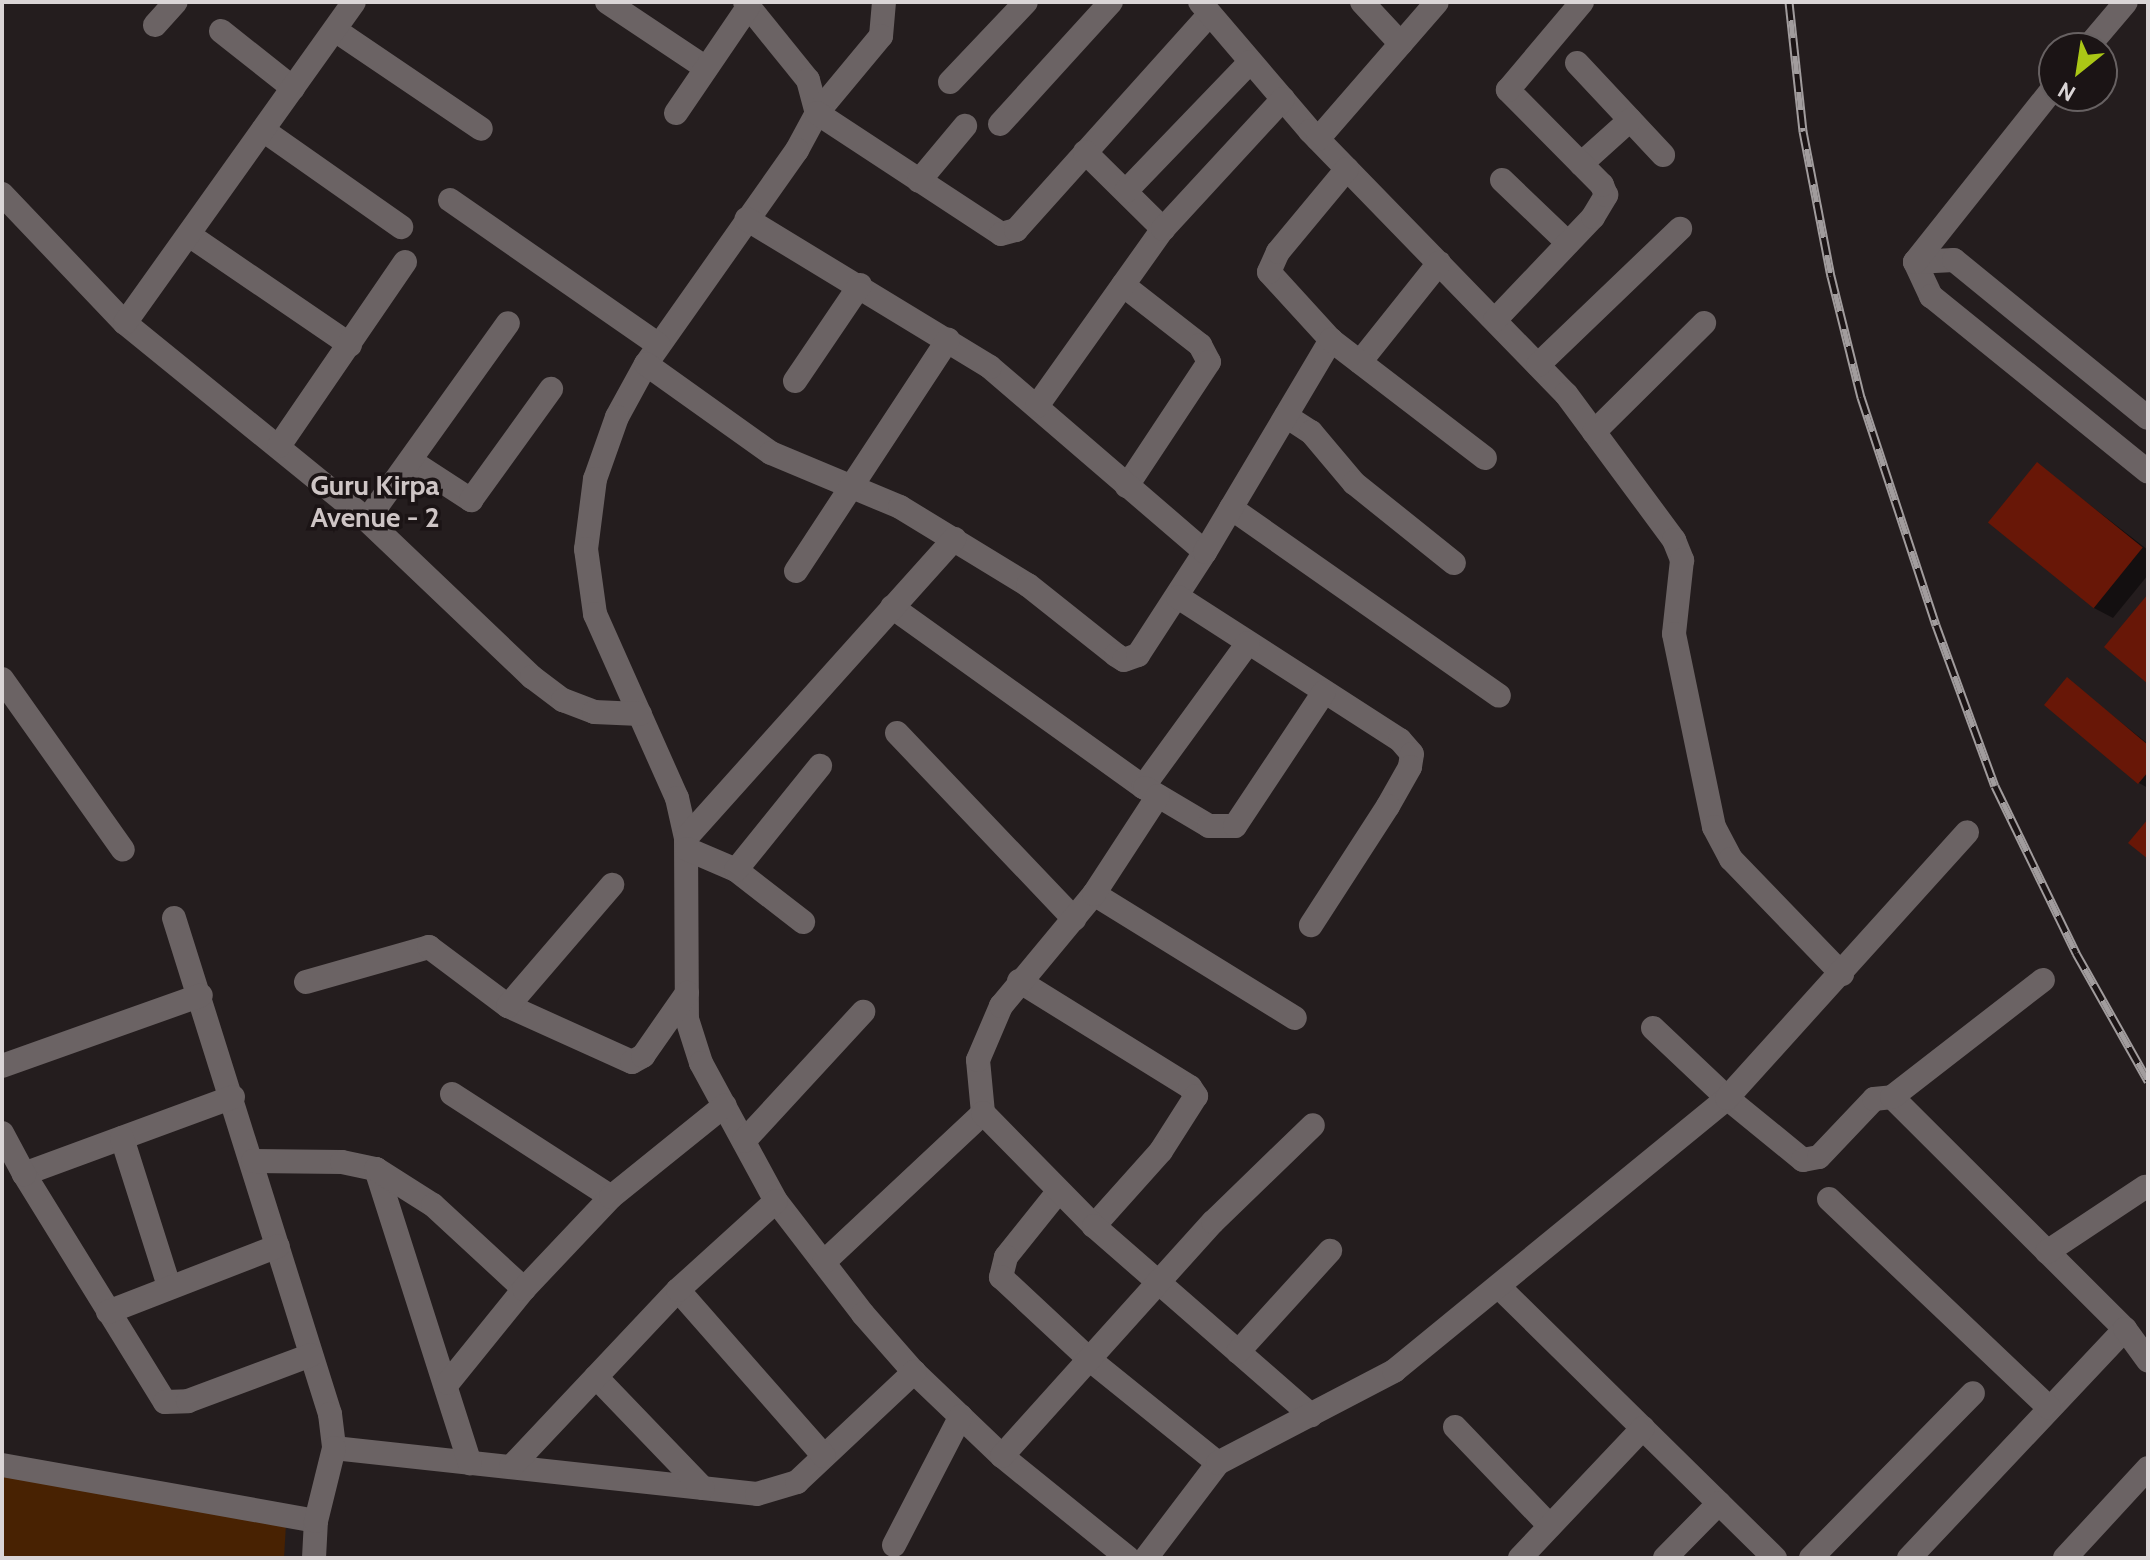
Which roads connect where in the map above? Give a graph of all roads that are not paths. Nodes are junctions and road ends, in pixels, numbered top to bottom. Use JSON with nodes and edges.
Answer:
{"nodes":[{"id":1,"x":176,"y":2,"type":"edge"},
{"id":2,"x":354,"y":2,"type":"edge"},
{"id":3,"x":607,"y":2,"type":"edge"},
{"id":4,"x":884,"y":2,"type":"edge"},
{"id":5,"x":1026,"y":2,"type":"edge"},
{"id":6,"x":1111,"y":2,"type":"edge"},
{"id":7,"x":1362,"y":2,"type":"edge"},
{"id":8,"x":1437,"y":2,"type":"edge"},
{"id":9,"x":1582,"y":2,"type":"edge"},
{"id":10,"x":2126,"y":2,"type":"edge"},
{"id":11,"x":746,"y":4,"type":"edge"},
{"id":12,"x":1205,"y":8,"type":"edge"},
{"id":13,"x":155,"y":25,"type":"dead end"},
{"id":14,"x":335,"y":30,"type":"junction"},
{"id":15,"x":221,"y":31,"type":"dead end"},
{"id":16,"x":2101,"y":32,"type":"edge"},
{"id":17,"x":1401,"y":44,"type":"junction"},
{"id":18,"x":1250,"y":62,"type":"junction"},
{"id":19,"x":1577,"y":63,"type":"dead end"},
{"id":20,"x":706,"y":68,"type":"junction"},
{"id":21,"x":950,"y":82,"type":"dead end"},
{"id":22,"x":293,"y":88,"type":"junction"},
{"id":23,"x":1283,"y":99,"type":"junction"},
{"id":24,"x":2038,"y":107,"type":"edge"},
{"id":25,"x":676,"y":113,"type":"dead end"},
{"id":26,"x":817,"y":113,"type":"junction"},
{"id":27,"x":1630,"y":120,"type":"junction"},
{"id":28,"x":1000,"y":124,"type":"dead end"},
{"id":29,"x":965,"y":126,"type":"dead end"},
{"id":30,"x":481,"y":129,"type":"dead end"},
{"id":31,"x":263,"y":130,"type":"junction"},
{"id":32,"x":1318,"y":139,"type":"junction"},
{"id":33,"x":1085,"y":152,"type":"junction"},
{"id":34,"x":1663,"y":155,"type":"dead end"},
{"id":35,"x":1581,"y":164,"type":"junction"},
{"id":36,"x":1347,"y":169,"type":"junction"},
{"id":37,"x":1502,"y":180,"type":"dead end"},
{"id":38,"x":919,"y":181,"type":"junction"},
{"id":39,"x":1126,"y":191,"type":"junction"},
{"id":40,"x":2,"y":194,"type":"edge"},
{"id":41,"x":450,"y":200,"type":"dead end"},
{"id":42,"x":747,"y":219,"type":"junction"},
{"id":43,"x":401,"y":227,"type":"dead end"},
{"id":44,"x":1163,"y":229,"type":"junction"},
{"id":45,"x":1680,"y":229,"type":"dead end"},
{"id":46,"x":189,"y":235,"type":"junction"},
{"id":47,"x":1568,"y":243,"type":"junction"},
{"id":48,"x":405,"y":262,"type":"dead end"},
{"id":49,"x":1915,"y":262,"type":"junction"},
{"id":50,"x":1439,"y":263,"type":"junction"},
{"id":51,"x":860,"y":285,"type":"junction"},
{"id":52,"x":1123,"y":285,"type":"junction"},
{"id":53,"x":1495,"y":320,"type":"junction"},
{"id":54,"x":125,"y":323,"type":"junction"},
{"id":55,"x":508,"y":323,"type":"dead end"},
{"id":56,"x":1704,"y":323,"type":"dead end"},
{"id":57,"x":948,"y":340,"type":"junction"},
{"id":58,"x":1331,"y":340,"type":"junction"},
{"id":59,"x":350,"y":345,"type":"junction"},
{"id":60,"x":652,"y":355,"type":"junction"},
{"id":61,"x":1360,"y":362,"type":"junction"},
{"id":62,"x":1538,"y":365,"type":"junction"},
{"id":63,"x":795,"y":381,"type":"dead end"},
{"id":64,"x":551,"y":389,"type":"dead end"},
{"id":65,"x":1037,"y":406,"type":"junction"},
{"id":66,"x":1286,"y":416,"type":"junction"},
{"id":67,"x":2148,"y":418,"type":"edge"},
{"id":68,"x":1594,"y":432,"type":"junction"},
{"id":69,"x":279,"y":446,"type":"junction"},
{"id":70,"x":1485,"y":458,"type":"dead end"},
{"id":71,"x":411,"y":461,"type":"junction"},
{"id":72,"x":2148,"y":472,"type":"edge"},
{"id":73,"x":853,"y":484,"type":"junction"},
{"id":74,"x":1127,"y":486,"type":"junction"},
{"id":75,"x":1231,"y":508,"type":"junction"},
{"id":76,"x":367,"y":520,"type":"junction"},
{"id":77,"x":954,"y":539,"type":"junction"},
{"id":78,"x":1205,"y":552,"type":"junction"},
{"id":79,"x":1454,"y":563,"type":"dead end"},
{"id":80,"x":796,"y":571,"type":"dead end"},
{"id":81,"x":1178,"y":597,"type":"junction"},
{"id":82,"x":892,"y":607,"type":"junction"},
{"id":83,"x":1248,"y":643,"type":"junction"},
{"id":84,"x":2,"y":679,"type":"edge"},
{"id":85,"x":1324,"y":692,"type":"junction"},
{"id":86,"x":1499,"y":696,"type":"dead end"},
{"id":87,"x":640,"y":714,"type":"junction"},
{"id":88,"x":897,"y":733,"type":"dead end"},
{"id":89,"x":820,"y":766,"type":"dead end"},
{"id":90,"x":1151,"y":791,"type":"junction"},
{"id":91,"x":1967,"y":832,"type":"dead end"},
{"id":92,"x":686,"y":843,"type":"junction"},
{"id":93,"x":123,"y":850,"type":"dead end"},
{"id":94,"x":736,"y":870,"type":"junction"},
{"id":95,"x":612,"y":885,"type":"dead end"},
{"id":96,"x":1094,"y":894,"type":"junction"},
{"id":97,"x":174,"y":918,"type":"dead end"},
{"id":98,"x":1074,"y":919,"type":"junction"},
{"id":99,"x":803,"y":922,"type":"dead end"},
{"id":100,"x":1311,"y":925,"type":"dead end"},
{"id":101,"x":1842,"y":974,"type":"junction"},
{"id":102,"x":2043,"y":980,"type":"dead end"},
{"id":103,"x":1019,"y":981,"type":"junction"},
{"id":104,"x":306,"y":982,"type":"dead end"},
{"id":105,"x":687,"y":993,"type":"junction"},
{"id":106,"x":201,"y":995,"type":"junction"},
{"id":107,"x":508,"y":1006,"type":"junction"},
{"id":108,"x":863,"y":1012,"type":"dead end"},
{"id":109,"x":1295,"y":1018,"type":"dead end"},
{"id":110,"x":1653,"y":1028,"type":"dead end"},
{"id":111,"x":2,"y":1066,"type":"edge"},
{"id":112,"x":452,"y":1094,"type":"dead end"},
{"id":113,"x":233,"y":1097,"type":"junction"},
{"id":114,"x":1892,"y":1097,"type":"junction"},
{"id":115,"x":1727,"y":1098,"type":"junction"},
{"id":116,"x":725,"y":1105,"type":"junction"},
{"id":117,"x":983,"y":1113,"type":"junction"},
{"id":118,"x":1313,"y":1125,"type":"dead end"},
{"id":119,"x":2,"y":1133,"type":"edge"},
{"id":120,"x":122,"y":1138,"type":"junction"},
{"id":121,"x":744,"y":1141,"type":"junction"},
{"id":122,"x":253,"y":1161,"type":"junction"},
{"id":123,"x":376,"y":1169,"type":"junction"},
{"id":124,"x":24,"y":1174,"type":"junction"},
{"id":125,"x":2145,"y":1187,"type":"dead end"},
{"id":126,"x":1058,"y":1192,"type":"junction"},
{"id":127,"x":611,"y":1197,"type":"junction"},
{"id":128,"x":1829,"y":1199,"type":"dead end"},
{"id":129,"x":776,"y":1201,"type":"junction"},
{"id":130,"x":1094,"y":1226,"type":"junction"},
{"id":131,"x":278,"y":1246,"type":"junction"},
{"id":132,"x":1330,"y":1251,"type":"dead end"},
{"id":133,"x":2047,"y":1252,"type":"junction"},
{"id":134,"x":824,"y":1262,"type":"junction"},
{"id":135,"x":1158,"y":1282,"type":"junction"},
{"id":136,"x":169,"y":1286,"type":"junction"},
{"id":137,"x":1499,"y":1287,"type":"junction"},
{"id":138,"x":524,"y":1289,"type":"junction"},
{"id":139,"x":678,"y":1290,"type":"junction"},
{"id":140,"x":108,"y":1312,"type":"junction"},
{"id":141,"x":2125,"y":1329,"type":"junction"},
{"id":142,"x":1238,"y":1352,"type":"junction"},
{"id":143,"x":311,"y":1355,"type":"junction"},
{"id":144,"x":1089,"y":1359,"type":"junction"},
{"id":145,"x":2148,"y":1361,"type":"edge"},
{"id":146,"x":914,"y":1372,"type":"junction"},
{"id":147,"x":596,"y":1377,"type":"junction"},
{"id":148,"x":448,"y":1383,"type":"junction"},
{"id":149,"x":1973,"y":1393,"type":"dead end"},
{"id":150,"x":2049,"y":1408,"type":"junction"},
{"id":151,"x":1311,"y":1415,"type":"junction"},
{"id":152,"x":961,"y":1416,"type":"junction"},
{"id":153,"x":1455,"y":1427,"type":"dead end"},
{"id":154,"x":1643,"y":1428,"type":"junction"},
{"id":155,"x":334,"y":1448,"type":"junction"},
{"id":156,"x":824,"y":1456,"type":"junction"},
{"id":157,"x":1002,"y":1456,"type":"junction"},
{"id":158,"x":470,"y":1463,"type":"junction"},
{"id":159,"x":1218,"y":1463,"type":"junction"},
{"id":160,"x":2,"y":1465,"type":"edge"},
{"id":161,"x":511,"y":1467,"type":"junction"},
{"id":162,"x":2148,"y":1468,"type":"edge"},
{"id":163,"x":703,"y":1488,"type":"junction"},
{"id":164,"x":1719,"y":1503,"type":"junction"},
{"id":165,"x":316,"y":1521,"type":"junction"},
{"id":166,"x":1550,"y":1526,"type":"junction"},
{"id":167,"x":894,"y":1545,"type":"dead end"},
{"id":168,"x":314,"y":1558,"type":"edge"},
{"id":169,"x":1128,"y":1558,"type":"edge"},
{"id":170,"x":1146,"y":1558,"type":"edge"},
{"id":171,"x":1520,"y":1558,"type":"edge"},
{"id":172,"x":1665,"y":1558,"type":"edge"},
{"id":173,"x":1775,"y":1558,"type":"edge"},
{"id":174,"x":1811,"y":1558,"type":"edge"},
{"id":175,"x":1909,"y":1558,"type":"edge"},
{"id":176,"x":2065,"y":1558,"type":"edge"}],
"edges":[{"from":1,"to":13,"type":"street"},
{"from":2,"to":14,"type":"street"},
{"from":3,"to":20,"type":"street"},
{"from":4,"to":26,"type":"street"},
{"from":5,"to":21,"type":"street"},
{"from":6,"to":28,"type":"street"},
{"from":7,"to":17,"type":"street"},
{"from":8,"to":17,"type":"street"},
{"from":9,"to":35,"type":"street"},
{"from":10,"to":16,"type":"street"},
{"from":11,"to":20,"type":"street"},
{"from":11,"to":26,"type":"street"},
{"from":12,"to":18,"type":"street"},
{"from":12,"to":33,"type":"street"},
{"from":14,"to":22,"type":"street"},
{"from":14,"to":30,"type":"street"},
{"from":15,"to":22,"type":"street"},
{"from":17,"to":32,"type":"street"},
{"from":18,"to":23,"type":"street"},
{"from":18,"to":39,"type":"street"},
{"from":19,"to":27,"type":"street"},
{"from":20,"to":25,"type":"street"},
{"from":22,"to":31,"type":"street"},
{"from":23,"to":32,"type":"street"},
{"from":23,"to":44,"type":"street"},
{"from":24,"to":49,"type":"street"},
{"from":26,"to":38,"type":"street"},
{"from":26,"to":42,"type":"street"},
{"from":27,"to":34,"type":"street"},
{"from":27,"to":35,"type":"street"},
{"from":29,"to":38,"type":"street"},
{"from":31,"to":43,"type":"street"},
{"from":31,"to":46,"type":"street"},
{"from":32,"to":36,"type":"street"},
{"from":33,"to":38,"type":"street"},
{"from":33,"to":39,"type":"street"},
{"from":35,"to":47,"type":"street"},
{"from":36,"to":50,"type":"street"},
{"from":36,"to":58,"type":"street"},
{"from":37,"to":47,"type":"street"},
{"from":39,"to":44,"type":"street"},
{"from":40,"to":54,"type":"street"},
{"from":41,"to":60,"type":"street"},
{"from":42,"to":51,"type":"street"},
{"from":42,"to":60,"type":"street"},
{"from":44,"to":52,"type":"street"},
{"from":45,"to":62,"type":"street"},
{"from":46,"to":54,"type":"street"},
{"from":46,"to":59,"type":"street"},
{"from":47,"to":53,"type":"street"},
{"from":48,"to":59,"type":"street"},
{"from":49,"to":67,"type":"street"},
{"from":49,"to":72,"type":"street"},
{"from":50,"to":53,"type":"street"},
{"from":50,"to":61,"type":"street"},
{"from":51,"to":57,"type":"street"},
{"from":51,"to":63,"type":"street"},
{"from":52,"to":65,"type":"street"},
{"from":52,"to":74,"type":"street"},
{"from":53,"to":62,"type":"street"},
{"from":54,"to":69,"type":"street"},
{"from":55,"to":71,"type":"street"},
{"from":56,"to":68,"type":"street"},
{"from":57,"to":65,"type":"street"},
{"from":57,"to":73,"type":"street"},
{"from":58,"to":61,"type":"street"},
{"from":58,"to":66,"type":"street"},
{"from":59,"to":69,"type":"street"},
{"from":60,"to":73,"type":"street"},
{"from":60,"to":87,"type":"street"},
{"from":61,"to":70,"type":"street"},
{"from":62,"to":68,"type":"street"},
{"from":64,"to":71,"type":"street"},
{"from":65,"to":74,"type":"street"},
{"from":66,"to":75,"type":"street"},
{"from":66,"to":79,"type":"street"},
{"from":68,"to":101,"type":"street"},
{"from":69,"to":76,"type":"street"},
{"from":71,"to":76,"type":"street"},
{"from":73,"to":77,"type":"street"},
{"from":73,"to":80,"type":"street"},
{"from":74,"to":78,"type":"street"},
{"from":75,"to":78,"type":"street"},
{"from":75,"to":86,"type":"street"},
{"from":76,"to":87,"type":"street"},
{"from":77,"to":81,"type":"street"},
{"from":77,"to":82,"type":"street"},
{"from":78,"to":81,"type":"street"},
{"from":81,"to":83,"type":"street"},
{"from":82,"to":90,"type":"street"},
{"from":82,"to":92,"type":"street"},
{"from":83,"to":85,"type":"street"},
{"from":83,"to":90,"type":"street"},
{"from":84,"to":93,"type":"street"},
{"from":85,"to":90,"type":"street"},
{"from":85,"to":100,"type":"street"},
{"from":87,"to":92,"type":"street"},
{"from":88,"to":98,"type":"street"},
{"from":89,"to":94,"type":"street"},
{"from":90,"to":96,"type":"street"},
{"from":91,"to":101,"type":"street"},
{"from":92,"to":94,"type":"street"},
{"from":92,"to":105,"type":"street"},
{"from":94,"to":99,"type":"street"},
{"from":95,"to":107,"type":"street"},
{"from":96,"to":98,"type":"street"},
{"from":96,"to":109,"type":"street"},
{"from":97,"to":106,"type":"street"},
{"from":98,"to":103,"type":"street"},
{"from":101,"to":115,"type":"street"},
{"from":102,"to":114,"type":"street"},
{"from":103,"to":117,"type":"street"},
{"from":103,"to":130,"type":"street"},
{"from":104,"to":107,"type":"street"},
{"from":105,"to":107,"type":"street"},
{"from":105,"to":116,"type":"street"},
{"from":106,"to":111,"type":"street"},
{"from":106,"to":113,"type":"street"},
{"from":108,"to":121,"type":"street"},
{"from":110,"to":115,"type":"street"},
{"from":112,"to":127,"type":"street"},
{"from":113,"to":120,"type":"street"},
{"from":113,"to":122,"type":"street"},
{"from":114,"to":115,"type":"street"},
{"from":114,"to":133,"type":"street"},
{"from":115,"to":137,"type":"street"},
{"from":116,"to":121,"type":"street"},
{"from":116,"to":127,"type":"street"},
{"from":117,"to":126,"type":"street"},
{"from":117,"to":134,"type":"street"},
{"from":118,"to":135,"type":"street"},
{"from":119,"to":124,"type":"street"},
{"from":120,"to":124,"type":"street"},
{"from":120,"to":136,"type":"street"},
{"from":121,"to":129,"type":"street"},
{"from":122,"to":123,"type":"street"},
{"from":122,"to":131,"type":"street"},
{"from":123,"to":138,"type":"street"},
{"from":123,"to":148,"type":"street"},
{"from":124,"to":140,"type":"street"},
{"from":125,"to":133,"type":"street"},
{"from":126,"to":130,"type":"street"},
{"from":126,"to":144,"type":"street"},
{"from":127,"to":138,"type":"street"},
{"from":128,"to":150,"type":"street"},
{"from":129,"to":134,"type":"street"},
{"from":129,"to":139,"type":"street"},
{"from":130,"to":135,"type":"street"},
{"from":131,"to":136,"type":"street"},
{"from":131,"to":143,"type":"street"},
{"from":132,"to":142,"type":"street"},
{"from":133,"to":141,"type":"street"},
{"from":134,"to":146,"type":"street"},
{"from":135,"to":142,"type":"street"},
{"from":135,"to":144,"type":"street"},
{"from":136,"to":140,"type":"street"},
{"from":137,"to":151,"type":"street"},
{"from":137,"to":154,"type":"street"},
{"from":138,"to":148,"type":"street"},
{"from":139,"to":147,"type":"street"},
{"from":139,"to":156,"type":"street"},
{"from":140,"to":143,"type":"street"},
{"from":141,"to":145,"type":"street"},
{"from":141,"to":150,"type":"street"},
{"from":142,"to":151,"type":"street"},
{"from":143,"to":155,"type":"street"},
{"from":144,"to":157,"type":"street"},
{"from":144,"to":159,"type":"street"},
{"from":146,"to":152,"type":"street"},
{"from":146,"to":156,"type":"street"},
{"from":147,"to":161,"type":"street"},
{"from":147,"to":163,"type":"street"},
{"from":148,"to":158,"type":"street"},
{"from":149,"to":174,"type":"street"},
{"from":150,"to":175,"type":"street"},
{"from":151,"to":159,"type":"street"},
{"from":152,"to":157,"type":"street"},
{"from":152,"to":167,"type":"street"},
{"from":153,"to":166,"type":"street"},
{"from":154,"to":164,"type":"street"},
{"from":154,"to":166,"type":"street"},
{"from":155,"to":158,"type":"street"},
{"from":155,"to":165,"type":"street"},
{"from":156,"to":163,"type":"street"},
{"from":157,"to":169,"type":"street"},
{"from":158,"to":161,"type":"street"},
{"from":159,"to":170,"type":"street"},
{"from":160,"to":165,"type":"street"},
{"from":161,"to":163,"type":"street"},
{"from":162,"to":176,"type":"street"},
{"from":164,"to":172,"type":"street"},
{"from":164,"to":173,"type":"street"},
{"from":165,"to":168,"type":"street"},
{"from":166,"to":171,"type":"street"}]}
